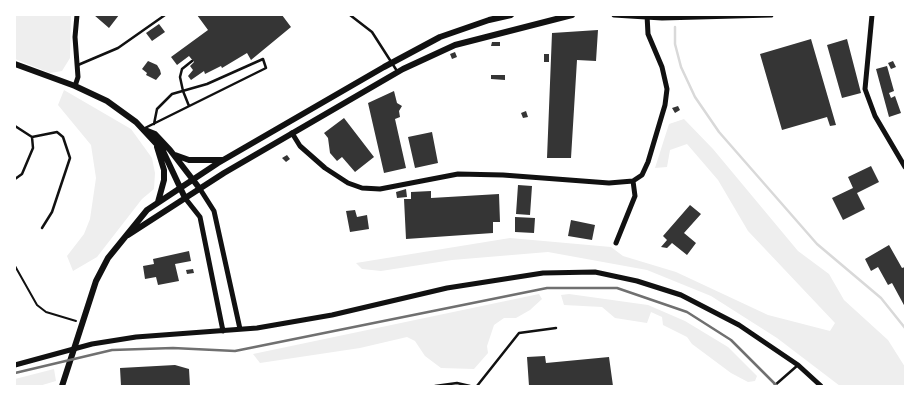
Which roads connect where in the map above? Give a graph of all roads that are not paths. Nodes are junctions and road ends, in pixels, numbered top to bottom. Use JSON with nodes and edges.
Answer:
{"nodes":[{"id":1,"x":77,"y":15,"type":"edge"},
{"id":2,"x":165,"y":15,"type":"edge"},
{"id":3,"x":350,"y":15,"type":"edge"},
{"id":4,"x":511,"y":15,"type":"edge"},
{"id":5,"x":572,"y":15,"type":"edge"},
{"id":6,"x":614,"y":15,"type":"edge"},
{"id":7,"x":771,"y":15,"type":"edge"},
{"id":8,"x":872,"y":15,"type":"edge"},
{"id":9,"x":647,"y":16,"type":"edge"},
{"id":10,"x":662,"y":16,"type":"edge"},
{"id":11,"x":697,"y":16,"type":"edge"},
{"id":12,"x":749,"y":16,"type":"edge"},
{"id":13,"x":192,"y":61,"type":"dead end"},
{"id":14,"x":392,"y":63,"type":"junction"},
{"id":15,"x":15,"y":64,"type":"edge"},
{"id":16,"x":76,"y":65,"type":"junction"},
{"id":17,"x":397,"y":72,"type":"junction"},
{"id":18,"x":75,"y":86,"type":"junction"},
{"id":19,"x":183,"y":91,"type":"junction"},
{"id":20,"x":189,"y":106,"type":"junction"},
{"id":21,"x":154,"y":124,"type":"junction"},
{"id":22,"x":15,"y":126,"type":"edge"},
{"id":23,"x":143,"y":129,"type":"junction"},
{"id":24,"x":292,"y":133,"type":"junction"},
{"id":25,"x":32,"y":137,"type":"junction"},
{"id":26,"x":154,"y":142,"type":"junction"},
{"id":27,"x":174,"y":155,"type":"junction"},
{"id":28,"x":223,"y":160,"type":"junction"},
{"id":29,"x":905,"y":167,"type":"edge"},
{"id":30,"x":15,"y":179,"type":"edge"},
{"id":31,"x":193,"y":180,"type":"junction"},
{"id":32,"x":633,"y":181,"type":"junction"},
{"id":33,"x":180,"y":189,"type":"junction"},
{"id":34,"x":200,"y":189,"type":"junction"},
{"id":35,"x":185,"y":198,"type":"junction"},
{"id":36,"x":158,"y":202,"type":"junction"},
{"id":37,"x":42,"y":228,"type":"dead end"},
{"id":38,"x":125,"y":237,"type":"junction"},
{"id":39,"x":616,"y":243,"type":"dead end"},
{"id":40,"x":556,"y":328,"type":"dead end"},
{"id":41,"x":240,"y":330,"type":"junction"},
{"id":42,"x":223,"y":331,"type":"junction"},
{"id":43,"x":15,"y":365,"type":"edge"},
{"id":44,"x":798,"y":365,"type":"junction"},
{"id":45,"x":62,"y":386,"type":"edge"},
{"id":46,"x":435,"y":386,"type":"edge"},
{"id":47,"x":470,"y":386,"type":"edge"},
{"id":48,"x":477,"y":386,"type":"edge"},
{"id":49,"x":774,"y":386,"type":"edge"},
{"id":50,"x":821,"y":386,"type":"edge"}],
"edges":[{"from":1,"to":16,"type":"street"},
{"from":2,"to":16,"type":"lane"},
{"from":3,"to":14,"type":"lane"},
{"from":4,"to":14,"type":"street"},
{"from":5,"to":17,"type":"street"},
{"from":6,"to":9,"type":"street"},
{"from":7,"to":12,"type":"street"},
{"from":8,"to":29,"type":"street"},
{"from":9,"to":10,"type":"street"},
{"from":9,"to":32,"type":"street"},
{"from":10,"to":11,"type":"street"},
{"from":11,"to":12,"type":"street"},
{"from":13,"to":19,"type":"lane"},
{"from":14,"to":17,"type":"lane"},
{"from":14,"to":28,"type":"street"},
{"from":15,"to":18,"type":"street"},
{"from":16,"to":18,"type":"street"},
{"from":17,"to":24,"type":"street"},
{"from":18,"to":23,"type":"street"},
{"from":19,"to":20,"type":"lane"},
{"from":19,"to":20,"type":"lane"},
{"from":19,"to":21,"type":"lane"},
{"from":20,"to":21,"type":"lane"},
{"from":21,"to":23,"type":"lane"},
{"from":22,"to":25,"type":"lane"},
{"from":23,"to":26,"type":"street"},
{"from":23,"to":27,"type":"street"},
{"from":24,"to":32,"type":"street"},
{"from":24,"to":34,"type":"street"},
{"from":25,"to":30,"type":"lane"},
{"from":25,"to":37,"type":"lane"},
{"from":26,"to":33,"type":"street"},
{"from":26,"to":36,"type":"street"},
{"from":27,"to":28,"type":"street"},
{"from":27,"to":31,"type":"street"},
{"from":28,"to":31,"type":"street"},
{"from":31,"to":33,"type":"street"},
{"from":31,"to":34,"type":"street"},
{"from":32,"to":39,"type":"street"},
{"from":33,"to":35,"type":"street"},
{"from":33,"to":36,"type":"street"},
{"from":34,"to":35,"type":"street"},
{"from":34,"to":41,"type":"street"},
{"from":35,"to":38,"type":"street"},
{"from":35,"to":42,"type":"street"},
{"from":36,"to":38,"type":"street"},
{"from":38,"to":45,"type":"street"},
{"from":40,"to":48,"type":"lane"},
{"from":41,"to":42,"type":"street"},
{"from":41,"to":44,"type":"street"},
{"from":42,"to":43,"type":"street"},
{"from":44,"to":49,"type":"lane"},
{"from":44,"to":50,"type":"street"},
{"from":46,"to":47,"type":"lane"}]}
